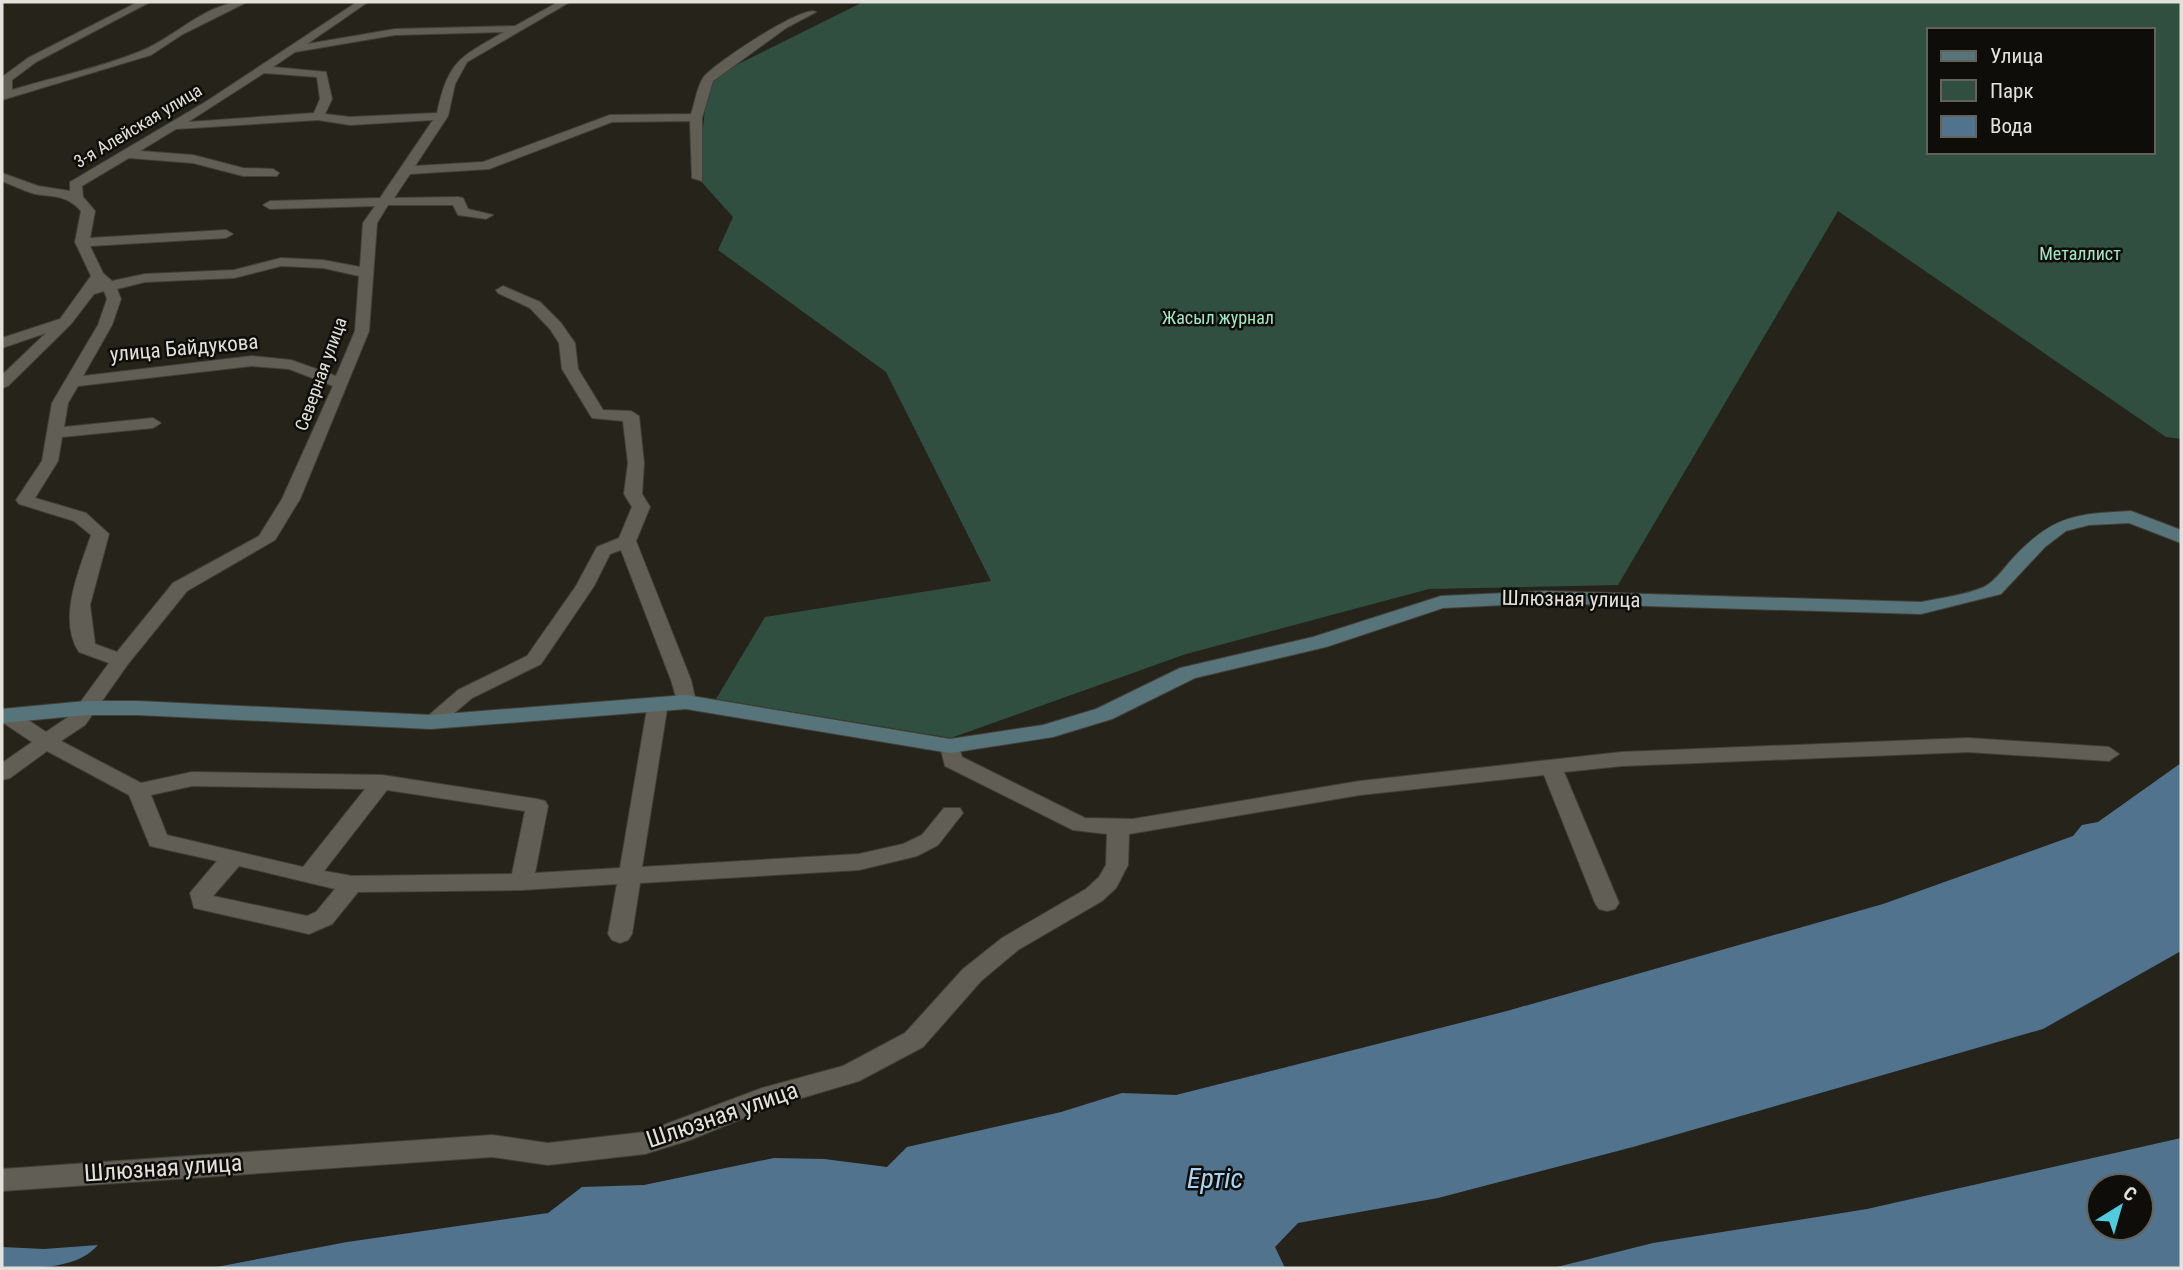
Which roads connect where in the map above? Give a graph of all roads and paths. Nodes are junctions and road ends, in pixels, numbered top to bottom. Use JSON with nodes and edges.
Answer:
{"nodes":[{"id":1,"x":145,"y":2,"type":"edge"},
{"id":2,"x":242,"y":2,"type":"edge"},
{"id":3,"x":363,"y":2,"type":"edge"},
{"id":4,"x":565,"y":2,"type":"edge"},
{"id":5,"x":580,"y":2,"type":"edge"},
{"id":6,"x":811,"y":12,"type":"dead end"},
{"id":7,"x":517,"y":29,"type":"junction"},
{"id":8,"x":292,"y":49,"type":"junction"},
{"id":9,"x":261,"y":69,"type":"junction"},
{"id":10,"x":4,"y":96,"type":"edge"},
{"id":11,"x":318,"y":116,"type":"junction"},
{"id":12,"x":442,"y":116,"type":"junction"},
{"id":13,"x":696,"y":118,"type":"junction"},
{"id":14,"x":173,"y":126,"type":"junction"},
{"id":15,"x":129,"y":154,"type":"junction"},
{"id":16,"x":407,"y":170,"type":"junction"},
{"id":17,"x":273,"y":173,"type":"dead end"},
{"id":18,"x":2,"y":177,"type":"edge"},
{"id":19,"x":698,"y":178,"type":"dead end"},
{"id":20,"x":77,"y":198,"type":"junction"},
{"id":21,"x":386,"y":201,"type":"junction"},
{"id":22,"x":270,"y":205,"type":"dead end"},
{"id":23,"x":486,"y":215,"type":"dead end"},
{"id":24,"x":226,"y":234,"type":"dead end"},
{"id":25,"x":82,"y":242,"type":"junction"},
{"id":26,"x":367,"y":273,"type":"junction"},
{"id":27,"x":99,"y":283,"type":"junction"},
{"id":28,"x":503,"y":290,"type":"dead end"},
{"id":29,"x":63,"y":322,"type":"junction"},
{"id":30,"x":2,"y":343,"type":"edge"},
{"id":31,"x":70,"y":382,"type":"junction"},
{"id":32,"x":2,"y":383,"type":"edge"},
{"id":33,"x":340,"y":383,"type":"junction"},
{"id":34,"x":153,"y":423,"type":"dead end"},
{"id":35,"x":53,"y":433,"type":"junction"},
{"id":36,"x":2181,"y":537,"type":"edge"},
{"id":37,"x":627,"y":541,"type":"junction"},
{"id":38,"x":121,"y":660,"type":"junction"},
{"id":39,"x":686,"y":702,"type":"junction"},
{"id":40,"x":658,"y":703,"type":"junction"},
{"id":41,"x":86,"y":708,"type":"junction"},
{"id":42,"x":4,"y":716,"type":"edge"},
{"id":43,"x":431,"y":722,"type":"junction"},
{"id":44,"x":46,"y":742,"type":"junction"},
{"id":45,"x":950,"y":746,"type":"junction"},
{"id":46,"x":2109,"y":754,"type":"dead end"},
{"id":47,"x":1551,"y":766,"type":"junction"},
{"id":48,"x":2,"y":773,"type":"edge"},
{"id":49,"x":382,"y":782,"type":"junction"},
{"id":50,"x":138,"y":791,"type":"junction"},
{"id":51,"x":952,"y":814,"type":"dead end"},
{"id":52,"x":1118,"y":825,"type":"junction"},
{"id":53,"x":234,"y":857,"type":"junction"},
{"id":54,"x":632,"y":873,"type":"junction"},
{"id":55,"x":308,"y":876,"type":"junction"},
{"id":56,"x":522,"y":882,"type":"junction"},
{"id":57,"x":352,"y":884,"type":"junction"},
{"id":58,"x":1607,"y":903,"type":"dead end"},
{"id":59,"x":620,"y":934,"type":"dead end"},
{"id":60,"x":2,"y":1180,"type":"edge"}],
"edges":[{"from":1,"to":10,"type":"street"},
{"from":2,"to":10,"type":"street"},
{"from":3,"to":8,"type":"street"},
{"from":4,"to":5,"type":"street"},
{"from":4,"to":7,"type":"street","name":"Северная улица"},
{"from":6,"to":13,"type":"street"},
{"from":7,"to":8,"type":"street"},
{"from":7,"to":12,"type":"street","name":"Северная улица"},
{"from":8,"to":9,"type":"street"},
{"from":9,"to":11,"type":"street"},
{"from":9,"to":14,"type":"street","name":"3-я Алейская улица"},
{"from":11,"to":12,"type":"street"},
{"from":11,"to":14,"type":"street"},
{"from":12,"to":16,"type":"street","name":"Северная улица"},
{"from":13,"to":16,"type":"street"},
{"from":13,"to":19,"type":"street"},
{"from":14,"to":15,"type":"street","name":"3-я Алейская улица"},
{"from":15,"to":17,"type":"street"},
{"from":15,"to":20,"type":"street","name":"3-я Алейская улица"},
{"from":16,"to":21,"type":"street","name":"Северная улица"},
{"from":18,"to":20,"type":"street","name":"3-я Алейская улица"},
{"from":20,"to":25,"type":"street"},
{"from":21,"to":22,"type":"street"},
{"from":21,"to":23,"type":"street"},
{"from":21,"to":26,"type":"street","name":"Северная улица"},
{"from":24,"to":25,"type":"street"},
{"from":25,"to":27,"type":"street","name":"улица Байдукова"},
{"from":26,"to":27,"type":"street"},
{"from":26,"to":33,"type":"street","name":"Северная улица"},
{"from":27,"to":29,"type":"street"},
{"from":27,"to":31,"type":"street","name":"улица Байдукова"},
{"from":28,"to":37,"type":"street"},
{"from":29,"to":30,"type":"street"},
{"from":29,"to":32,"type":"street"},
{"from":31,"to":33,"type":"street","name":"улица Байдукова"},
{"from":31,"to":35,"type":"street","name":"улица Байдукова"},
{"from":33,"to":38,"type":"street","name":"Северная улица"},
{"from":34,"to":35,"type":"street"},
{"from":35,"to":38,"type":"street","name":"улица Байдукова"},
{"from":36,"to":45,"type":"street","name":"Шлюзная улица"},
{"from":37,"to":39,"type":"street"},
{"from":37,"to":43,"type":"street"},
{"from":38,"to":41,"type":"street","name":"Северная улица"},
{"from":39,"to":40,"type":"street","name":"Шлюзная улица"},
{"from":39,"to":45,"type":"street","name":"Шлюзная улица"},
{"from":40,"to":43,"type":"street","name":"Шлюзная улица"},
{"from":40,"to":54,"type":"street"},
{"from":41,"to":42,"type":"street","name":"Шлюзная улица"},
{"from":41,"to":43,"type":"street","name":"Шлюзная улица"},
{"from":41,"to":44,"type":"street"},
{"from":42,"to":44,"type":"street"},
{"from":44,"to":48,"type":"street"},
{"from":44,"to":50,"type":"street"},
{"from":45,"to":52,"type":"street"},
{"from":46,"to":47,"type":"street"},
{"from":47,"to":52,"type":"street"},
{"from":47,"to":58,"type":"street"},
{"from":49,"to":50,"type":"street"},
{"from":49,"to":55,"type":"street"},
{"from":49,"to":56,"type":"street"},
{"from":50,"to":53,"type":"street"},
{"from":51,"to":54,"type":"street"},
{"from":52,"to":60,"type":"street","name":"Шлюзная улица"},
{"from":53,"to":55,"type":"street"},
{"from":53,"to":57,"type":"street"},
{"from":54,"to":56,"type":"street"},
{"from":54,"to":59,"type":"street"},
{"from":55,"to":57,"type":"street"},
{"from":56,"to":57,"type":"street"}]}
